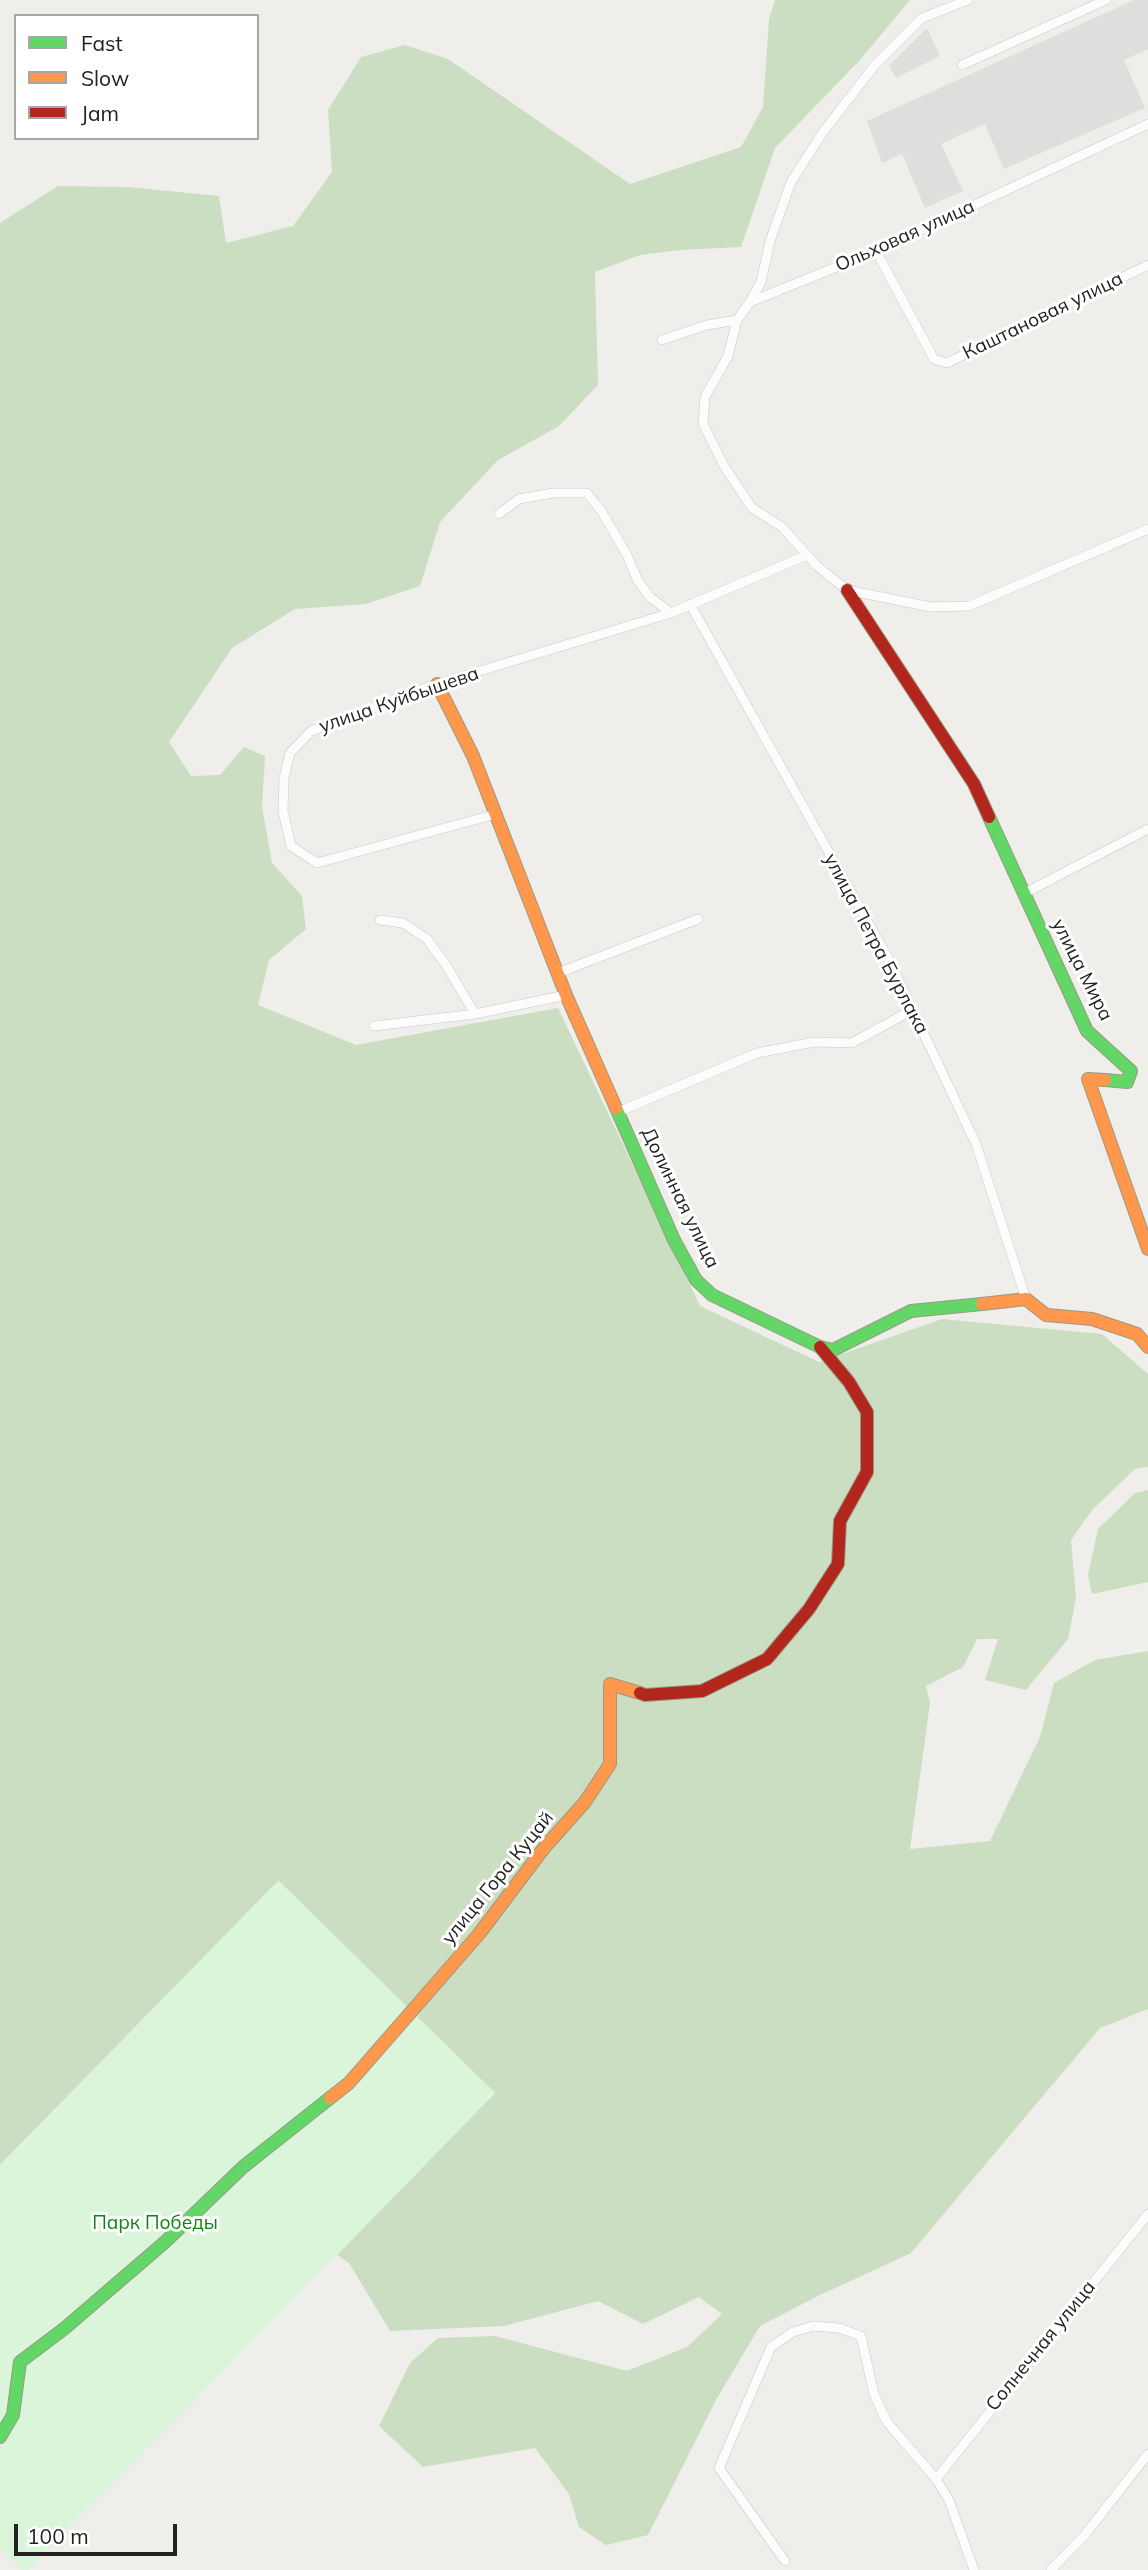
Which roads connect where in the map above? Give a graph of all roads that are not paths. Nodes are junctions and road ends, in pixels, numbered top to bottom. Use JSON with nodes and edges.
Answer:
{"nodes":[{"id":1,"x":968,"y":0,"type":"edge"},
{"id":2,"x":1106,"y":0,"type":"edge"},
{"id":3,"x":962,"y":65,"type":"dead end"},
{"id":4,"x":1148,"y":124,"type":"edge"},
{"id":5,"x":876,"y":251,"type":"junction"},
{"id":6,"x":1148,"y":265,"type":"edge"},
{"id":7,"x":750,"y":302,"type":"junction"},
{"id":8,"x":737,"y":320,"type":"junction"},
{"id":9,"x":662,"y":340,"type":"dead end"},
{"id":10,"x":499,"y":514,"type":"dead end"},
{"id":11,"x":1148,"y":529,"type":"edge"},
{"id":12,"x":807,"y":555,"type":"junction"},
{"id":13,"x":847,"y":590,"type":"junction"},
{"id":14,"x":690,"y":604,"type":"junction"},
{"id":15,"x":671,"y":613,"type":"junction"},
{"id":16,"x":437,"y":684,"type":"junction"},
{"id":17,"x":496,"y":814,"type":"junction"},
{"id":18,"x":1148,"y":829,"type":"edge"},
{"id":19,"x":1023,"y":894,"type":"junction"},
{"id":20,"x":698,"y":919,"type":"dead end"},
{"id":21,"x":380,"y":920,"type":"dead end"},
{"id":22,"x":558,"y":973,"type":"junction"},
{"id":23,"x":566,"y":995,"type":"junction"},
{"id":24,"x":912,"y":1010,"type":"junction"},
{"id":25,"x":475,"y":1014,"type":"junction"},
{"id":26,"x":374,"y":1026,"type":"dead end"},
{"id":27,"x":618,"y":1112,"type":"junction"},
{"id":28,"x":1148,"y":1249,"type":"edge"},
{"id":29,"x":1026,"y":1299,"type":"junction"},
{"id":30,"x":820,"y":1348,"type":"junction"},
{"id":31,"x":1148,"y":1348,"type":"edge"},
{"id":32,"x":1148,"y":2214,"type":"edge"},
{"id":33,"x":0,"y":2437,"type":"edge"},
{"id":34,"x":1148,"y":2454,"type":"edge"},
{"id":35,"x":936,"y":2479,"type":"junction"},
{"id":36,"x":785,"y":2561,"type":"dead end"},
{"id":37,"x":974,"y":2570,"type":"edge"},
{"id":38,"x":1051,"y":2570,"type":"edge"}],
"edges":[{"from":1,"to":7,"type":"street"},
{"from":2,"to":3,"type":"street"},
{"from":4,"to":5,"type":"street","name":"Ольховая улица"},
{"from":5,"to":6,"type":"street","name":"Каштановая улица"},
{"from":5,"to":7,"type":"street","name":"Ольховая улица"},
{"from":7,"to":8,"type":"street"},
{"from":8,"to":9,"type":"street"},
{"from":8,"to":12,"type":"street"},
{"from":10,"to":15,"type":"street"},
{"from":11,"to":13,"type":"street"},
{"from":12,"to":13,"type":"street"},
{"from":12,"to":14,"type":"street","name":"улица Куйбышева"},
{"from":13,"to":19,"type":"street","name":"улица Мира"},
{"from":14,"to":15,"type":"street","name":"улица Куйбышева"},
{"from":14,"to":24,"type":"street","name":"улица Петра Бурлака"},
{"from":15,"to":16,"type":"street","name":"улица Куйбышева"},
{"from":16,"to":17,"type":"street","name":"Долинная улица"},
{"from":16,"to":17,"type":"street","name":"улица Куйбышева"},
{"from":17,"to":22,"type":"street","name":"Долинная улица"},
{"from":18,"to":19,"type":"street"},
{"from":19,"to":28,"type":"street","name":"улица Мира"},
{"from":20,"to":22,"type":"street"},
{"from":21,"to":25,"type":"street"},
{"from":22,"to":23,"type":"street","name":"Долинная улица"},
{"from":23,"to":25,"type":"street"},
{"from":23,"to":27,"type":"street","name":"Долинная улица"},
{"from":24,"to":27,"type":"street"},
{"from":24,"to":29,"type":"street","name":"улица Петра Бурлака"},
{"from":25,"to":26,"type":"street"},
{"from":27,"to":30,"type":"street","name":"Долинная улица"},
{"from":29,"to":30,"type":"street"},
{"from":29,"to":31,"type":"street"},
{"from":30,"to":33,"type":"street","name":"улица Гора Куцай"},
{"from":32,"to":35,"type":"street","name":"Солнечная улица"},
{"from":34,"to":38,"type":"street"},
{"from":35,"to":36,"type":"street"},
{"from":35,"to":37,"type":"street"}]}
